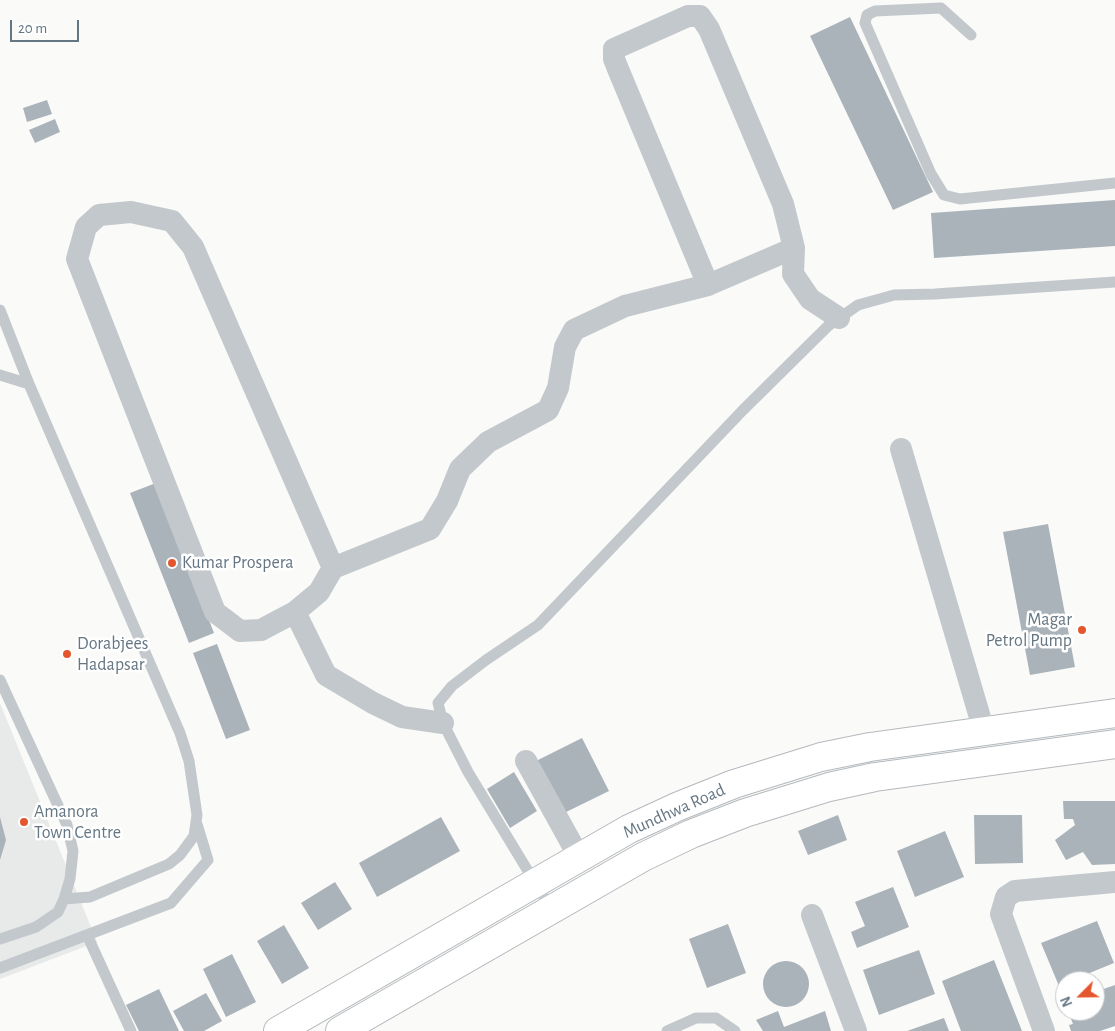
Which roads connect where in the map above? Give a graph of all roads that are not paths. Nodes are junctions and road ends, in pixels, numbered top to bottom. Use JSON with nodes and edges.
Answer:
{"nodes":[{"id":1,"x":970,"y":35,"type":"dead end"},
{"id":2,"x":1115,"y":183,"type":"edge"},
{"id":3,"x":794,"y":248,"type":"junction"},
{"id":4,"x":1115,"y":282,"type":"edge"},
{"id":5,"x":708,"y":285,"type":"junction"},
{"id":6,"x":0,"y":310,"type":"edge"},
{"id":7,"x":839,"y":318,"type":"junction"},
{"id":8,"x":0,"y":375,"type":"edge"},
{"id":9,"x":29,"y":384,"type":"junction"},
{"id":10,"x":901,"y":449,"type":"dead end"},
{"id":11,"x":332,"y":568,"type":"junction"},
{"id":12,"x":295,"y":612,"type":"junction"},
{"id":13,"x":0,"y":680,"type":"edge"},
{"id":14,"x":1115,"y":713,"type":"edge"},
{"id":15,"x":443,"y":723,"type":"junction"},
{"id":16,"x":984,"y":731,"type":"junction"},
{"id":17,"x":1115,"y":744,"type":"edge"},
{"id":18,"x":526,"y":761,"type":"dead end"},
{"id":19,"x":196,"y":820,"type":"junction"},
{"id":20,"x":579,"y":857,"type":"junction"},
{"id":21,"x":535,"y":882,"type":"junction"},
{"id":22,"x":1115,"y":882,"type":"edge"},
{"id":23,"x":64,"y":899,"type":"junction"},
{"id":24,"x":551,"y":909,"type":"junction"},
{"id":25,"x":812,"y":915,"type":"dead end"},
{"id":26,"x":86,"y":935,"type":"junction"},
{"id":27,"x":0,"y":940,"type":"edge"},
{"id":28,"x":0,"y":968,"type":"edge"},
{"id":29,"x":131,"y":1031,"type":"edge"},
{"id":30,"x":278,"y":1031,"type":"edge"},
{"id":31,"x":340,"y":1031,"type":"edge"},
{"id":32,"x":667,"y":1031,"type":"edge"},
{"id":33,"x":735,"y":1031,"type":"edge"},
{"id":34,"x":856,"y":1031,"type":"edge"},
{"id":35,"x":1044,"y":1031,"type":"edge"}],
"edges":[{"from":1,"to":2,"type":"lane"},
{"from":3,"to":5,"type":"street"},
{"from":3,"to":5,"type":"street"},
{"from":3,"to":7,"type":"street"},
{"from":4,"to":7,"type":"lane"},
{"from":5,"to":11,"type":"street"},
{"from":6,"to":9,"type":"lane"},
{"from":7,"to":15,"type":"lane"},
{"from":8,"to":9,"type":"lane"},
{"from":9,"to":19,"type":"lane"},
{"from":10,"to":16,"type":"street"},
{"from":11,"to":12,"type":"street"},
{"from":11,"to":12,"type":"street"},
{"from":12,"to":15,"type":"street"},
{"from":13,"to":23,"type":"lane"},
{"from":14,"to":16,"type":"highway","name":"Mundhwa Road"},
{"from":15,"to":21,"type":"lane"},
{"from":16,"to":20,"type":"highway","name":"Mundhwa Road"},
{"from":17,"to":24,"type":"highway","name":"Mundhwa Road"},
{"from":18,"to":20,"type":"street"},
{"from":19,"to":23,"type":"lane"},
{"from":19,"to":26,"type":"lane"},
{"from":20,"to":21,"type":"highway","name":"Mundhwa Road"},
{"from":21,"to":24,"type":"lane"},
{"from":21,"to":30,"type":"highway","name":"Mundhwa Road"},
{"from":22,"to":35,"type":"street"},
{"from":23,"to":27,"type":"lane"},
{"from":24,"to":31,"type":"highway","name":"Mundhwa Road"},
{"from":25,"to":34,"type":"street"},
{"from":26,"to":28,"type":"lane"},
{"from":26,"to":29,"type":"lane"},
{"from":32,"to":33,"type":"lane"}]}
